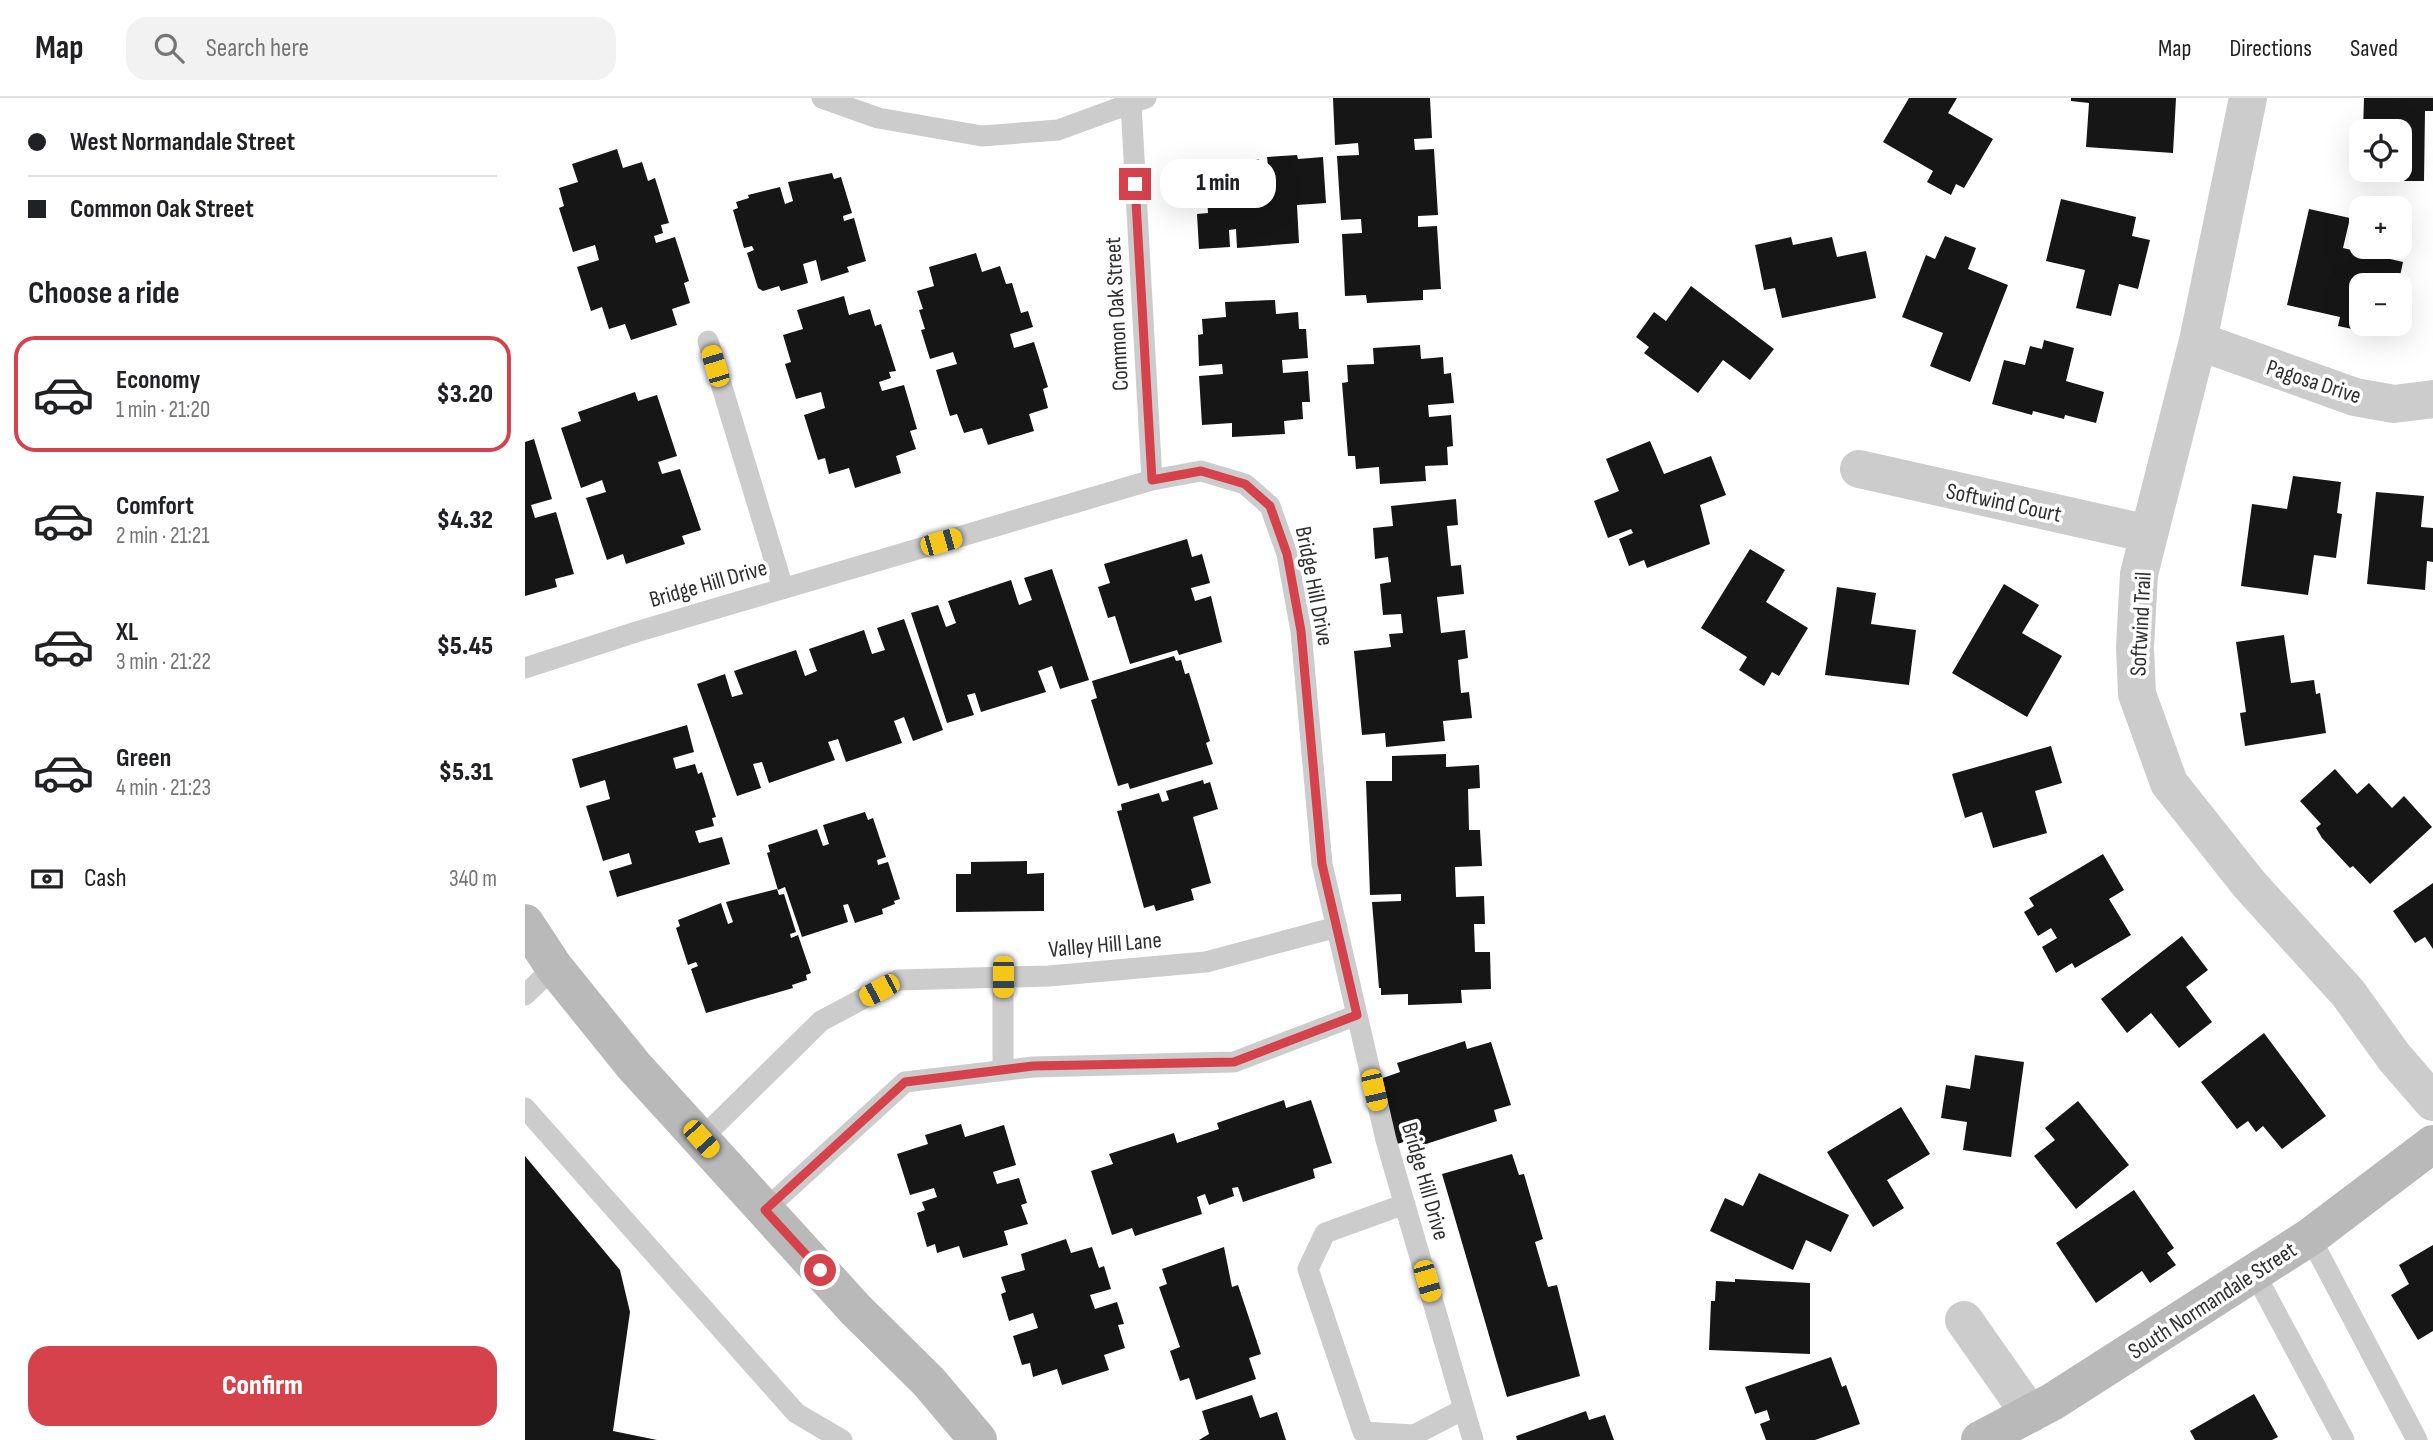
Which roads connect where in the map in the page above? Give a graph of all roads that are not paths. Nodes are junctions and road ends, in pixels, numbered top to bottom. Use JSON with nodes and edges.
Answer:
{"nodes":[{"id":1,"x":825,"y":98,"type":"edge"},
{"id":2,"x":2248,"y":98,"type":"edge"},
{"id":3,"x":1139,"y":101,"type":"edge"},
{"id":4,"x":708,"y":341,"type":"dead end"},
{"id":5,"x":2198,"y":341,"type":"junction"},
{"id":6,"x":2433,"y":399,"type":"edge"},
{"id":7,"x":1859,"y":469,"type":"dead end"},
{"id":8,"x":1152,"y":480,"type":"junction"},
{"id":9,"x":2149,"y":534,"type":"junction"},
{"id":10,"x":783,"y":588,"type":"junction"},
{"id":11,"x":525,"y":668,"type":"edge"},
{"id":12,"x":525,"y":923,"type":"edge"},
{"id":13,"x":1337,"y":926,"type":"junction"},
{"id":14,"x":554,"y":967,"type":"junction"},
{"id":15,"x":1003,"y":977,"type":"junction"},
{"id":16,"x":525,"y":995,"type":"edge"},
{"id":17,"x":1357,"y":1015,"type":"junction"},
{"id":18,"x":1003,"y":1070,"type":"junction"},
{"id":19,"x":2433,"y":1102,"type":"edge"},
{"id":20,"x":525,"y":1108,"type":"edge"},
{"id":21,"x":701,"y":1139,"type":"junction"},
{"id":22,"x":2433,"y":1144,"type":"edge"},
{"id":23,"x":1405,"y":1204,"type":"junction"},
{"id":24,"x":765,"y":1210,"type":"junction"},
{"id":25,"x":2310,"y":1237,"type":"junction"},
{"id":26,"x":2254,"y":1272,"type":"junction"},
{"id":27,"x":1964,"y":1320,"type":"dead end"},
{"id":28,"x":1464,"y":1409,"type":"junction"},
{"id":29,"x":2031,"y":1414,"type":"junction"},
{"id":30,"x":970,"y":1437,"type":"edge"},
{"id":31,"x":842,"y":1440,"type":"edge"},
{"id":32,"x":1473,"y":1440,"type":"edge"},
{"id":33,"x":1980,"y":1440,"type":"edge"},
{"id":34,"x":2344,"y":1440,"type":"edge"},
{"id":35,"x":2417,"y":1440,"type":"edge"}],
"edges":[{"from":1,"to":3,"type":"lane"},
{"from":2,"to":5,"type":"street","name":"Softwind Trail"},
{"from":3,"to":8,"type":"lane","name":"Common Oak Street"},
{"from":4,"to":10,"type":"lane"},
{"from":5,"to":6,"type":"street","name":"Pagosa Drive"},
{"from":5,"to":9,"type":"street","name":"Softwind Trail"},
{"from":7,"to":9,"type":"street","name":"Softwind Court"},
{"from":8,"to":10,"type":"lane","name":"Bridge Hill Drive"},
{"from":8,"to":13,"type":"lane","name":"Bridge Hill Drive"},
{"from":9,"to":19,"type":"street","name":"Softwind Trail"},
{"from":10,"to":11,"type":"lane","name":"Bridge Hill Drive"},
{"from":12,"to":14,"type":"street"},
{"from":13,"to":15,"type":"lane","name":"Valley Hill Lane"},
{"from":13,"to":17,"type":"lane","name":"Bridge Hill Drive"},
{"from":14,"to":16,"type":"lane"},
{"from":14,"to":21,"type":"street"},
{"from":15,"to":18,"type":"lane"},
{"from":15,"to":21,"type":"lane","name":"Valley Hill Lane"},
{"from":17,"to":18,"type":"lane"},
{"from":17,"to":23,"type":"lane","name":"Bridge Hill Drive"},
{"from":18,"to":24,"type":"lane"},
{"from":20,"to":31,"type":"lane"},
{"from":21,"to":24,"type":"street"},
{"from":22,"to":25,"type":"street","name":"South Normandale Street"},
{"from":23,"to":28,"type":"lane","name":"Bridge Hill Drive"},
{"from":23,"to":28,"type":"lane"},
{"from":24,"to":30,"type":"street"},
{"from":25,"to":26,"type":"street","name":"South Normandale Street"},
{"from":25,"to":35,"type":"lane"},
{"from":26,"to":29,"type":"street","name":"South Normandale Street"},
{"from":26,"to":34,"type":"lane"},
{"from":27,"to":29,"type":"street"},
{"from":28,"to":32,"type":"lane","name":"Bridge Hill Drive"},
{"from":29,"to":33,"type":"street","name":"South Normandale Street"}]}
